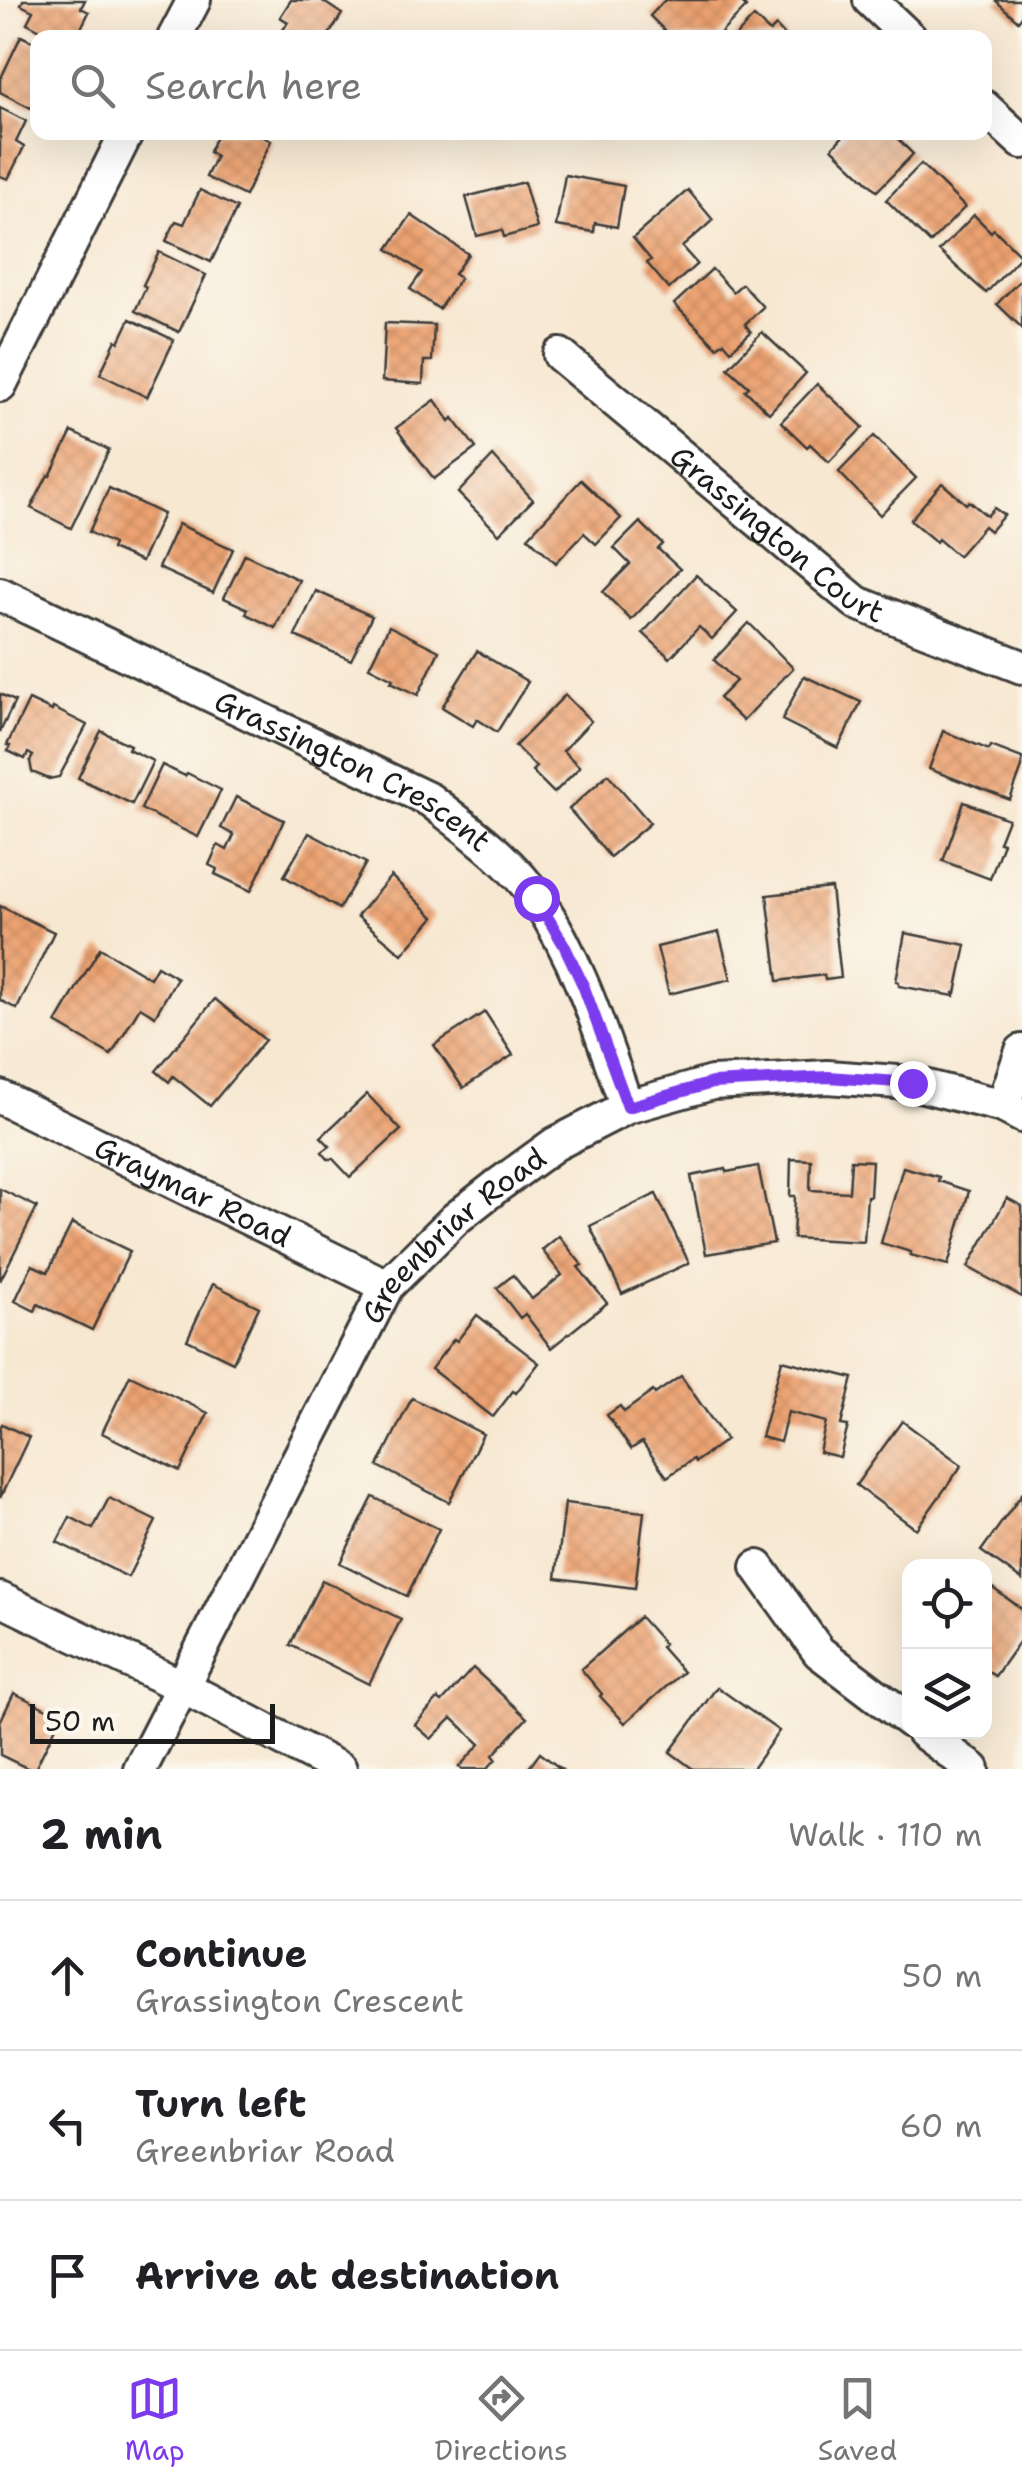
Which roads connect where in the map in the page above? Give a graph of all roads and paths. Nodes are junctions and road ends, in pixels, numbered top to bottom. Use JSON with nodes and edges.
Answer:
{"nodes":[{"id":1,"x":194,"y":0,"type":"edge"},
{"id":2,"x":870,"y":0,"type":"edge"},
{"id":3,"x":178,"y":30,"type":"edge"},
{"id":4,"x":902,"y":30,"type":"edge"},
{"id":5,"x":992,"y":114,"type":"edge"},
{"id":6,"x":122,"y":140,"type":"edge"},
{"id":7,"x":1022,"y":142,"type":"edge"},
{"id":8,"x":560,"y":354,"type":"dead end"},
{"id":9,"x":0,"y":385,"type":"edge"},
{"id":10,"x":0,"y":594,"type":"edge"},
{"id":11,"x":1022,"y":667,"type":"edge"},
{"id":12,"x":1022,"y":1050,"type":"edge"},
{"id":13,"x":0,"y":1097,"type":"edge"},
{"id":14,"x":628,"y":1107,"type":"junction"},
{"id":15,"x":1012,"y":1111,"type":"edge"},
{"id":16,"x":387,"y":1286,"type":"junction"},
{"id":17,"x":758,"y":1567,"type":"dead end"},
{"id":18,"x":0,"y":1599,"type":"edge"},
{"id":19,"x":183,"y":1687,"type":"junction"},
{"id":20,"x":902,"y":1715,"type":"edge"},
{"id":21,"x":933,"y":1739,"type":"edge"},
{"id":22,"x":140,"y":1769,"type":"edge"},
{"id":23,"x":340,"y":1769,"type":"edge"},
{"id":24,"x":973,"y":1769,"type":"edge"}],
"edges":[{"from":1,"to":3,"type":"street"},
{"from":2,"to":4,"type":"street"},
{"from":5,"to":7,"type":"street"},
{"from":6,"to":9,"type":"street"},
{"from":8,"to":11,"type":"street","name":"Grassington Court"},
{"from":10,"to":14,"type":"street","name":"Grassington Crescent"},
{"from":12,"to":15,"type":"street"},
{"from":13,"to":16,"type":"street","name":"Graymar Road"},
{"from":14,"to":15,"type":"street","name":"Greenbriar Road"},
{"from":14,"to":16,"type":"street","name":"Greenbriar Road"},
{"from":16,"to":19,"type":"street","name":"Greenbriar Road"},
{"from":17,"to":20,"type":"street"},
{"from":18,"to":19,"type":"street"},
{"from":19,"to":22,"type":"street","name":"Greenbriar Road"},
{"from":19,"to":23,"type":"street"},
{"from":21,"to":24,"type":"street"}]}
